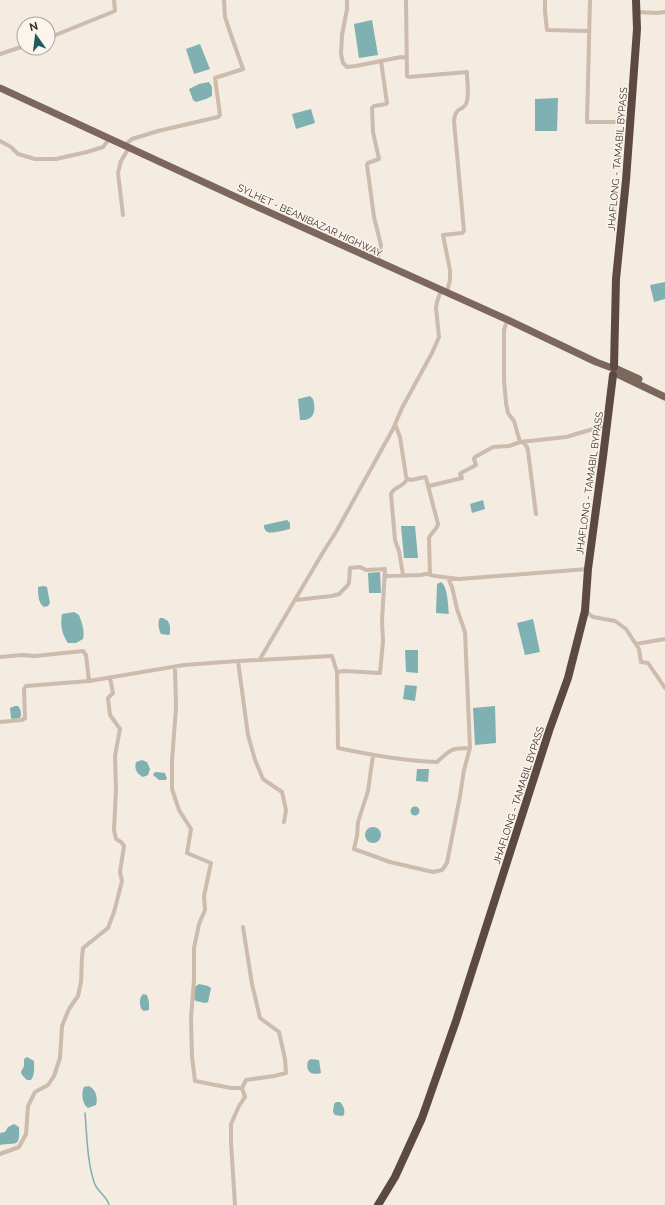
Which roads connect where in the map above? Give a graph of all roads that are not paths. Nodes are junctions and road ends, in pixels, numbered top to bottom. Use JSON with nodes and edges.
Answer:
{"nodes":[{"id":1,"x":114,"y":0,"type":"edge"},
{"id":2,"x":224,"y":0,"type":"edge"},
{"id":3,"x":347,"y":0,"type":"edge"},
{"id":4,"x":406,"y":0,"type":"edge"},
{"id":5,"x":545,"y":0,"type":"edge"},
{"id":6,"x":590,"y":0,"type":"edge"},
{"id":7,"x":636,"y":0,"type":"edge"},
{"id":8,"x":636,"y":12,"type":"junction"},
{"id":9,"x":665,"y":12,"type":"edge"},
{"id":10,"x":589,"y":31,"type":"junction"},
{"id":11,"x":56,"y":35,"type":"edge"},
{"id":12,"x":16,"y":49,"type":"edge"},
{"id":13,"x":0,"y":54,"type":"edge"},
{"id":14,"x":407,"y":58,"type":"junction"},
{"id":15,"x":381,"y":61,"type":"junction"},
{"id":16,"x":0,"y":88,"type":"edge"},
{"id":17,"x":0,"y":92,"type":"edge"},
{"id":18,"x":630,"y":122,"type":"junction"},
{"id":19,"x":0,"y":141,"type":"edge"},
{"id":20,"x":108,"y":142,"type":"junction"},
{"id":21,"x":126,"y":148,"type":"junction"},
{"id":22,"x":123,"y":215,"type":"dead end"},
{"id":23,"x":376,"y":261,"type":"junction"},
{"id":24,"x":443,"y":293,"type":"junction"},
{"id":25,"x":506,"y":324,"type":"junction"},
{"id":26,"x":614,"y":370,"type":"junction"},
{"id":27,"x":665,"y":393,"type":"edge"},
{"id":28,"x":665,"y":397,"type":"edge"},
{"id":29,"x":395,"y":424,"type":"junction"},
{"id":30,"x":607,"y":425,"type":"junction"},
{"id":31,"x":521,"y":442,"type":"junction"},
{"id":32,"x":407,"y":479,"type":"junction"},
{"id":33,"x":429,"y":486,"type":"junction"},
{"id":34,"x":536,"y":514,"type":"dead end"},
{"id":35,"x":588,"y":569,"type":"junction"},
{"id":36,"x":430,"y":573,"type":"junction"},
{"id":37,"x":403,"y":575,"type":"junction"},
{"id":38,"x":385,"y":576,"type":"junction"},
{"id":39,"x":448,"y":578,"type":"junction"},
{"id":40,"x":295,"y":600,"type":"junction"},
{"id":41,"x":585,"y":611,"type":"junction"},
{"id":42,"x":665,"y":639,"type":"edge"},
{"id":43,"x":636,"y":644,"type":"junction"},
{"id":44,"x":0,"y":657,"type":"edge"},
{"id":45,"x":260,"y":660,"type":"junction"},
{"id":46,"x":238,"y":661,"type":"junction"},
{"id":47,"x":175,"y":667,"type":"junction"},
{"id":48,"x":338,"y":672,"type":"junction"},
{"id":49,"x":110,"y":678,"type":"junction"},
{"id":50,"x":89,"y":681,"type":"junction"},
{"id":51,"x":665,"y":688,"type":"edge"},
{"id":52,"x":0,"y":722,"type":"edge"},
{"id":53,"x":470,"y":748,"type":"junction"},
{"id":54,"x":374,"y":756,"type":"junction"},
{"id":55,"x":284,"y":822,"type":"dead end"},
{"id":56,"x":243,"y":926,"type":"dead end"},
{"id":57,"x":242,"y":1088,"type":"junction"},
{"id":58,"x":0,"y":1154,"type":"edge"},
{"id":59,"x":235,"y":1205,"type":"edge"},
{"id":60,"x":378,"y":1205,"type":"edge"}],
"edges":[{"from":1,"to":11,"type":"street"},
{"from":2,"to":21,"type":"street"},
{"from":3,"to":15,"type":"street"},
{"from":4,"to":14,"type":"street"},
{"from":5,"to":10,"type":"street"},
{"from":6,"to":10,"type":"street"},
{"from":7,"to":8,"type":"highway","name":"JHAFLONG - TAMABIL BYPASS"},
{"from":8,"to":9,"type":"street"},
{"from":8,"to":18,"type":"highway","name":"JHAFLONG - TAMABIL BYPASS"},
{"from":10,"to":18,"type":"street"},
{"from":12,"to":13,"type":"street"},
{"from":14,"to":15,"type":"street"},
{"from":14,"to":24,"type":"street"},
{"from":15,"to":23,"type":"street"},
{"from":16,"to":21,"type":"main road","name":"SYLHET - BEANIBAZAR HIGHWAY"},
{"from":17,"to":20,"type":"main road","name":"SYLHET - BEANIBAZAR HIGHWAY"},
{"from":18,"to":26,"type":"highway","name":"JHAFLONG - TAMABIL BYPASS"},
{"from":19,"to":20,"type":"street"},
{"from":20,"to":21,"type":"main road","name":"SYLHET - BEANIBAZAR HIGHWAY"},
{"from":21,"to":22,"type":"street"},
{"from":21,"to":23,"type":"main road","name":"SYLHET - BEANIBAZAR HIGHWAY"},
{"from":21,"to":24,"type":"main road","name":"SYLHET - BEANIBAZAR HIGHWAY"},
{"from":23,"to":24,"type":"main road","name":"SYLHET - BEANIBAZAR HIGHWAY"},
{"from":24,"to":25,"type":"main road","name":"SYLHET - BEANIBAZAR HIGHWAY"},
{"from":24,"to":26,"type":"main road","name":"SYLHET - BEANIBAZAR HIGHWAY"},
{"from":24,"to":29,"type":"street"},
{"from":25,"to":26,"type":"main road","name":"SYLHET - BEANIBAZAR HIGHWAY"},
{"from":25,"to":31,"type":"street"},
{"from":26,"to":27,"type":"main road"},
{"from":26,"to":28,"type":"main road"},
{"from":26,"to":30,"type":"highway","name":"JHAFLONG - TAMABIL BYPASS"},
{"from":29,"to":32,"type":"street"},
{"from":29,"to":40,"type":"street"},
{"from":30,"to":31,"type":"street"},
{"from":30,"to":35,"type":"highway","name":"JHAFLONG - TAMABIL BYPASS"},
{"from":31,"to":33,"type":"street"},
{"from":31,"to":34,"type":"street"},
{"from":32,"to":33,"type":"street"},
{"from":32,"to":37,"type":"street"},
{"from":33,"to":36,"type":"street"},
{"from":35,"to":39,"type":"street"},
{"from":35,"to":41,"type":"highway","name":"JHAFLONG - TAMABIL BYPASS"},
{"from":36,"to":37,"type":"street"},
{"from":36,"to":39,"type":"street"},
{"from":37,"to":38,"type":"street"},
{"from":38,"to":40,"type":"street"},
{"from":38,"to":48,"type":"street"},
{"from":39,"to":53,"type":"street"},
{"from":40,"to":45,"type":"street"},
{"from":41,"to":43,"type":"street"},
{"from":41,"to":60,"type":"highway","name":"JHAFLONG - TAMABIL BYPASS"},
{"from":42,"to":43,"type":"street"},
{"from":43,"to":51,"type":"street"},
{"from":44,"to":50,"type":"street"},
{"from":45,"to":46,"type":"street"},
{"from":45,"to":48,"type":"street"},
{"from":46,"to":47,"type":"street"},
{"from":46,"to":55,"type":"street"},
{"from":47,"to":49,"type":"street"},
{"from":47,"to":57,"type":"street"},
{"from":48,"to":54,"type":"street"},
{"from":49,"to":50,"type":"street"},
{"from":49,"to":58,"type":"street"},
{"from":50,"to":52,"type":"street"},
{"from":53,"to":54,"type":"street"},
{"from":53,"to":54,"type":"street"},
{"from":56,"to":57,"type":"street"},
{"from":57,"to":59,"type":"street"}]}
